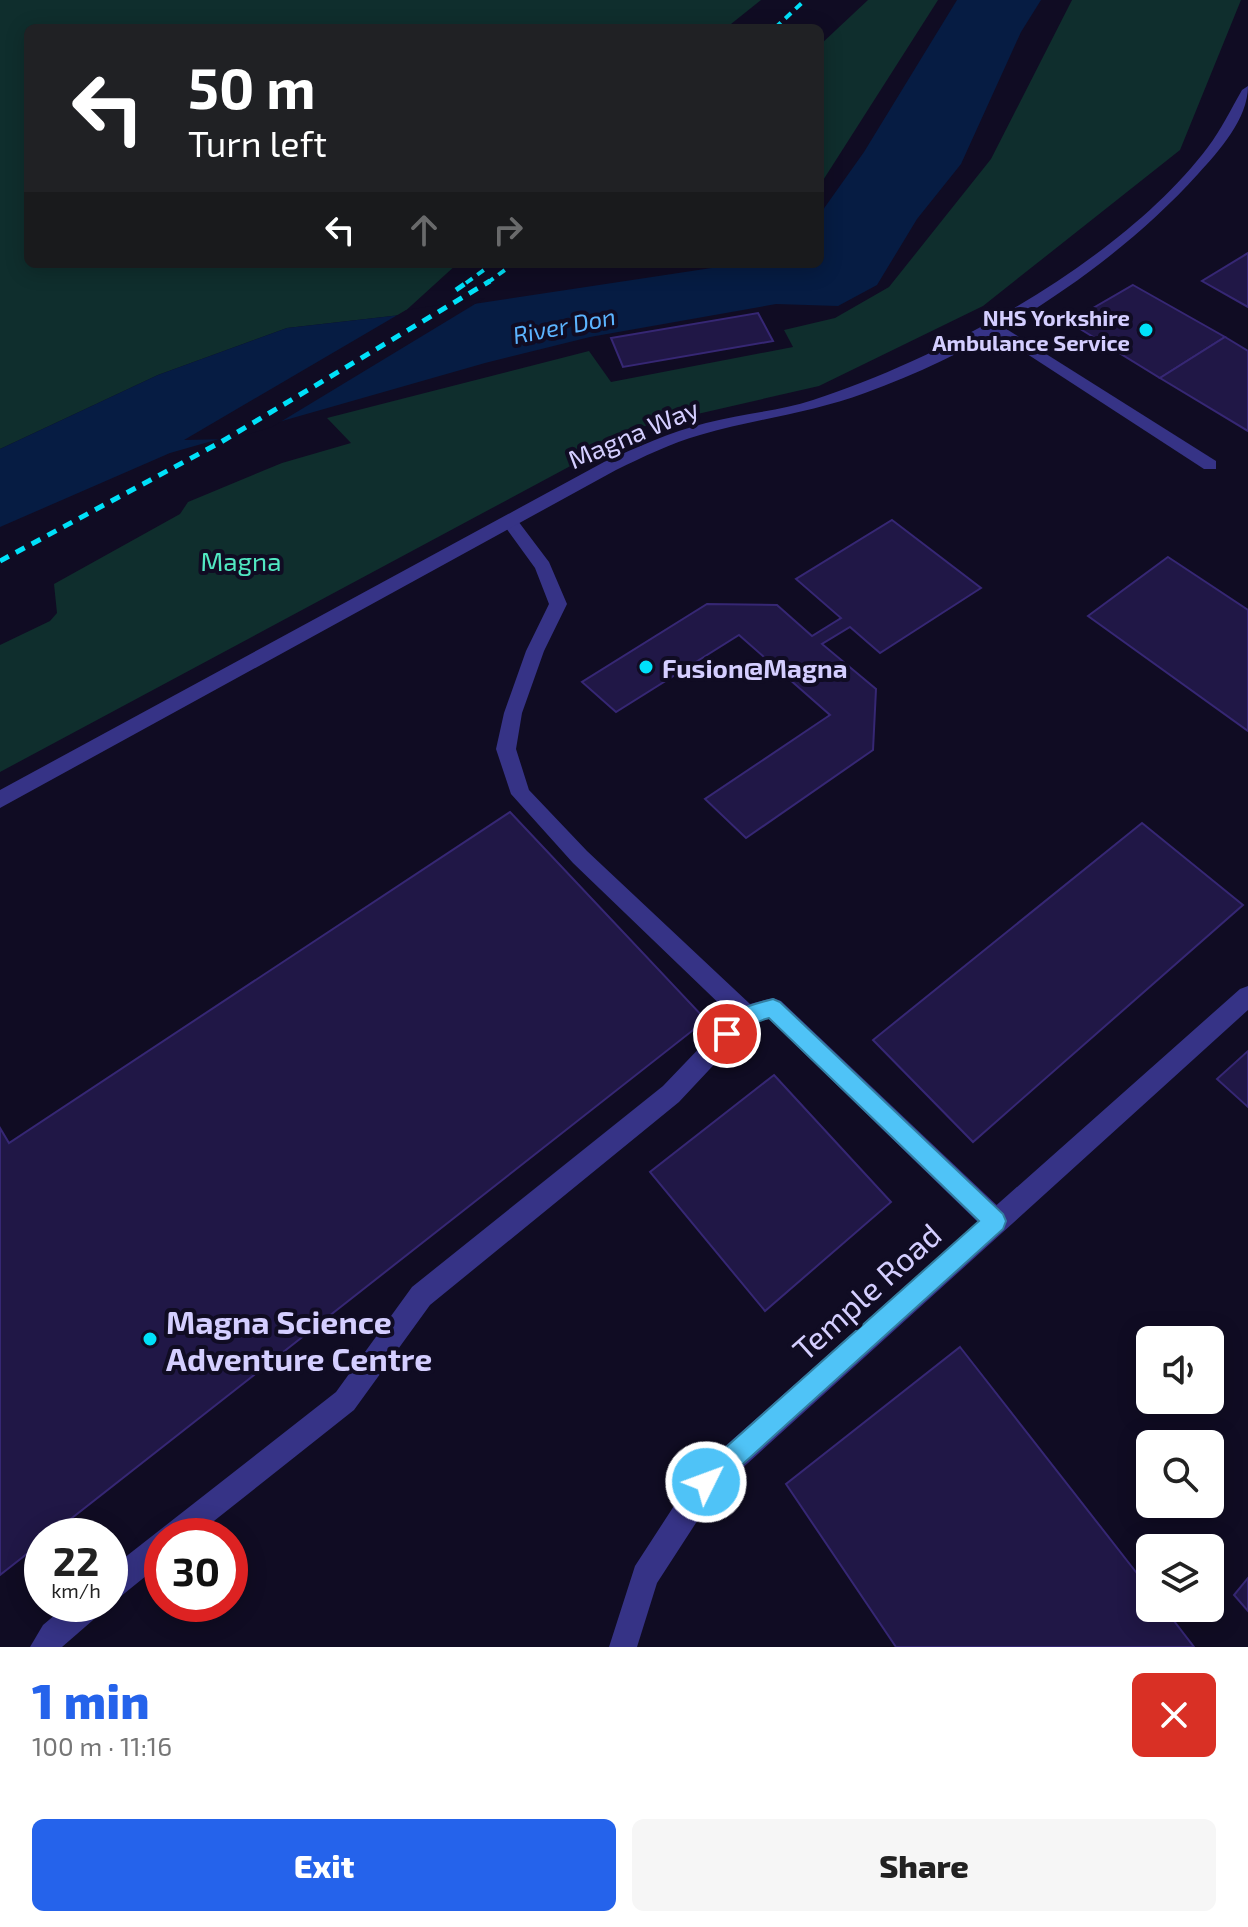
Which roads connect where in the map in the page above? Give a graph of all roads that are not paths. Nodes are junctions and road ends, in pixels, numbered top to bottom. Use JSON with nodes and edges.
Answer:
{"nodes":[{"id":1,"x":1248,"y":90,"type":"edge"},
{"id":2,"x":992,"y":325,"type":"junction"},
{"id":3,"x":1210,"y":465,"type":"dead end"},
{"id":4,"x":509,"y":521,"type":"junction"},
{"id":5,"x":0,"y":800,"type":"edge"},
{"id":6,"x":1248,"y":996,"type":"edge"},
{"id":7,"x":746,"y":1015,"type":"junction"},
{"id":8,"x":995,"y":1221,"type":"junction"},
{"id":9,"x":196,"y":1518,"type":"edge"},
{"id":10,"x":144,"y":1560,"type":"edge"},
{"id":11,"x":128,"y":1572,"type":"edge"},
{"id":12,"x":69,"y":1622,"type":"edge"},
{"id":13,"x":44,"y":1647,"type":"edge"},
{"id":14,"x":623,"y":1647,"type":"edge"}],
"edges":[{"from":1,"to":2,"type":"street","name":"Magna Way"},
{"from":2,"to":3,"type":"street"},
{"from":2,"to":4,"type":"street","name":"Magna Way"},
{"from":4,"to":5,"type":"street","name":"Magna Way"},
{"from":4,"to":7,"type":"street"},
{"from":6,"to":8,"type":"street","name":"Temple Road"},
{"from":7,"to":8,"type":"street"},
{"from":7,"to":9,"type":"street"},
{"from":8,"to":14,"type":"street","name":"Temple Road"},
{"from":10,"to":11,"type":"street"},
{"from":12,"to":13,"type":"street"}]}
